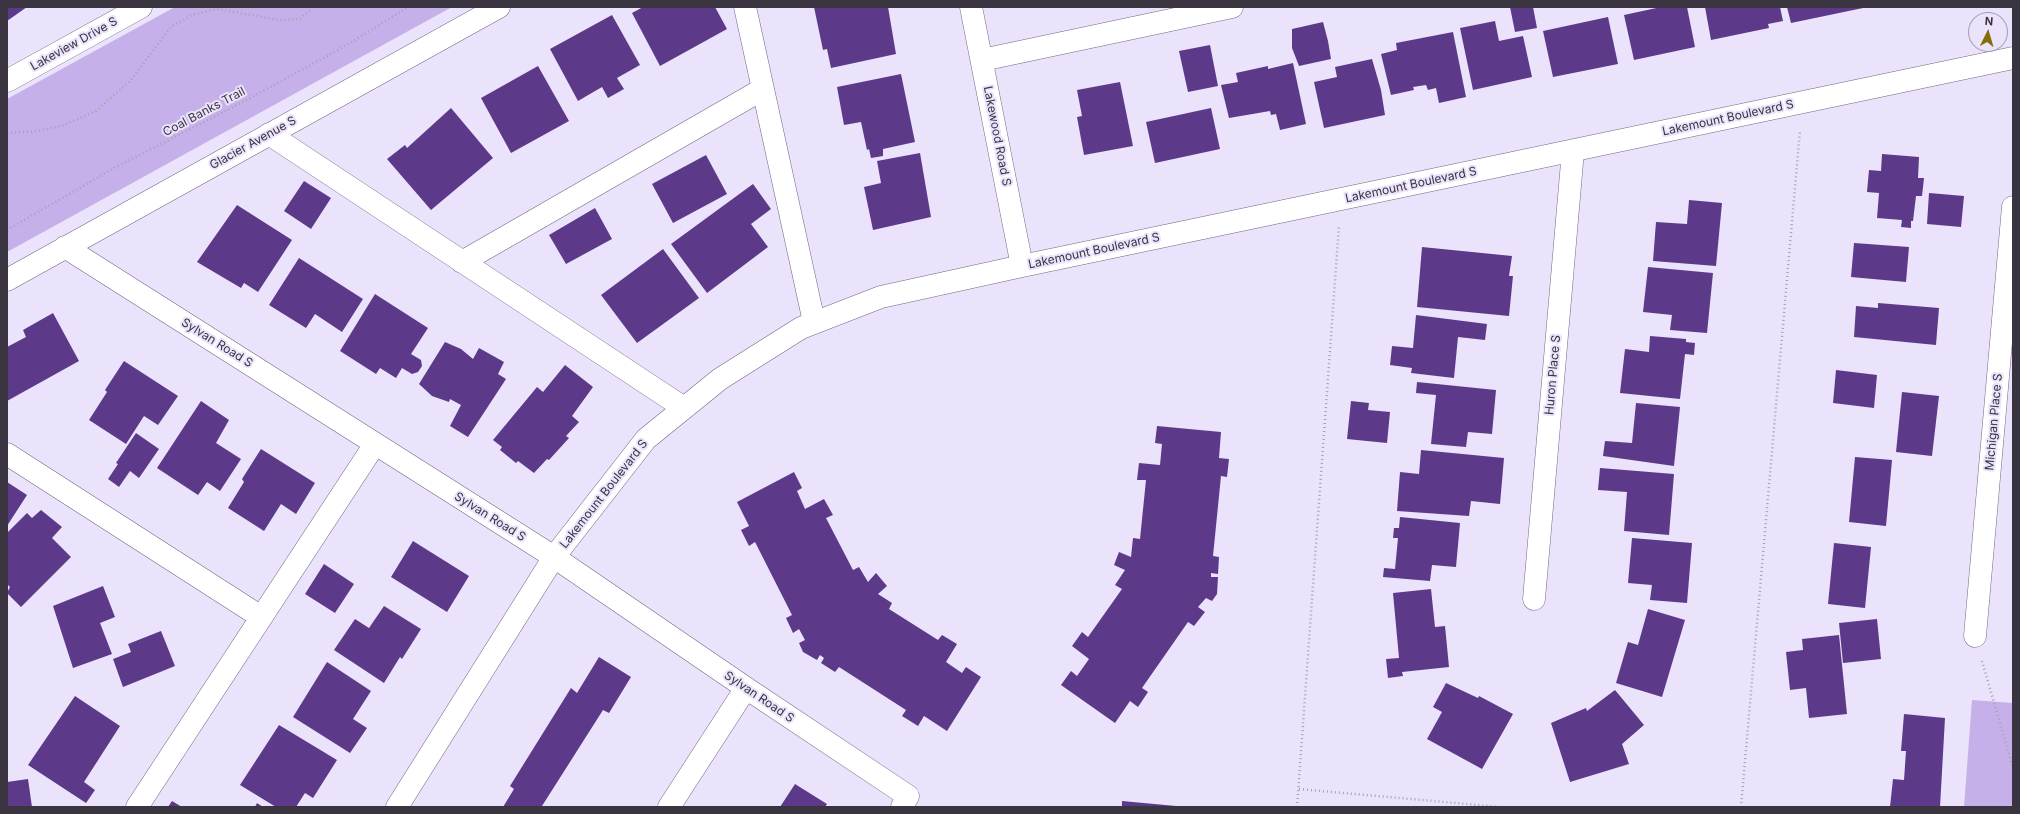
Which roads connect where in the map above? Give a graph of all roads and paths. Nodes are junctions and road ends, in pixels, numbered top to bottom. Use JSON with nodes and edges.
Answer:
{"nodes":[{"id":1,"x":141,"y":7,"type":"edge"},
{"id":2,"x":313,"y":7,"type":"edge"},
{"id":3,"x":408,"y":7,"type":"edge"},
{"id":4,"x":499,"y":7,"type":"edge"},
{"id":5,"x":745,"y":7,"type":"edge"},
{"id":6,"x":971,"y":7,"type":"edge"},
{"id":7,"x":1232,"y":7,"type":"edge"},
{"id":8,"x":2013,"y":58,"type":"edge"},
{"id":9,"x":982,"y":60,"type":"junction"},
{"id":10,"x":7,"y":81,"type":"edge"},
{"id":11,"x":763,"y":89,"type":"junction"},
{"id":12,"x":1802,"y":102,"type":"junction"},
{"id":13,"x":7,"y":133,"type":"edge"},
{"id":14,"x":269,"y":134,"type":"junction"},
{"id":15,"x":1572,"y":151,"type":"junction"},
{"id":16,"x":1341,"y":200,"type":"junction"},
{"id":17,"x":2013,"y":207,"type":"edge"},
{"id":18,"x":7,"y":230,"type":"edge"},
{"id":19,"x":65,"y":247,"type":"junction"},
{"id":20,"x":462,"y":262,"type":"junction"},
{"id":21,"x":1022,"y":266,"type":"junction"},
{"id":22,"x":7,"y":280,"type":"edge"},
{"id":23,"x":814,"y":322,"type":"junction"},
{"id":24,"x":684,"y":408,"type":"junction"},
{"id":25,"x":375,"y":444,"type":"junction"},
{"id":26,"x":7,"y":454,"type":"edge"},
{"id":27,"x":554,"y":557,"type":"junction"},
{"id":28,"x":1534,"y":599,"type":"dead end"},
{"id":29,"x":261,"y":617,"type":"junction"},
{"id":30,"x":1975,"y":636,"type":"joint"},
{"id":31,"x":746,"y":688,"type":"junction"},
{"id":32,"x":2013,"y":768,"type":"edge"},
{"id":33,"x":1299,"y":789,"type":"junction"},
{"id":34,"x":905,"y":802,"type":"edge"},
{"id":35,"x":137,"y":807,"type":"edge"},
{"id":36,"x":397,"y":807,"type":"edge"},
{"id":37,"x":669,"y":807,"type":"edge"},
{"id":38,"x":1297,"y":807,"type":"edge"},
{"id":39,"x":1500,"y":807,"type":"edge"},
{"id":40,"x":1741,"y":807,"type":"edge"}],
"edges":[{"from":1,"to":10,"type":"street","name":"Lakeview Drive S"},
{"from":2,"to":13,"type":"path"},
{"from":3,"to":18,"type":"path","name":"Coal Banks Trail"},
{"from":4,"to":14,"type":"street","name":"Glacier Avenue S"},
{"from":5,"to":11,"type":"street"},
{"from":6,"to":9,"type":"street","name":"Lakewood Road S"},
{"from":7,"to":9,"type":"street"},
{"from":8,"to":12,"type":"street","name":"Lakemount Boulevard S"},
{"from":9,"to":21,"type":"street","name":"Lakewood Road S"},
{"from":11,"to":20,"type":"street"},
{"from":11,"to":23,"type":"street"},
{"from":12,"to":15,"type":"street","name":"Lakemount Boulevard S"},
{"from":12,"to":40,"type":"path"},
{"from":14,"to":19,"type":"street","name":"Glacier Avenue S"},
{"from":14,"to":20,"type":"street"},
{"from":15,"to":16,"type":"street","name":"Lakemount Boulevard S"},
{"from":15,"to":28,"type":"street","name":"Huron Place S"},
{"from":16,"to":21,"type":"street","name":"Lakemount Boulevard S"},
{"from":16,"to":33,"type":"path"},
{"from":17,"to":30,"type":"street","name":"Michigan Place S"},
{"from":19,"to":22,"type":"street","name":"Glacier Avenue S"},
{"from":19,"to":25,"type":"street","name":"Sylvan Road S"},
{"from":20,"to":24,"type":"street"},
{"from":21,"to":23,"type":"street","name":"Lakemount Boulevard S"},
{"from":23,"to":24,"type":"street","name":"Lakemount Boulevard S"},
{"from":24,"to":27,"type":"street","name":"Lakemount Boulevard S"},
{"from":25,"to":27,"type":"street","name":"Sylvan Road S"},
{"from":25,"to":29,"type":"street"},
{"from":26,"to":29,"type":"street"},
{"from":27,"to":31,"type":"street","name":"Sylvan Road S"},
{"from":27,"to":36,"type":"street","name":"Lakemount Boulevard S"},
{"from":29,"to":35,"type":"street"},
{"from":30,"to":32,"type":"path"},
{"from":31,"to":34,"type":"street","name":"Sylvan Road S"},
{"from":31,"to":37,"type":"street"},
{"from":33,"to":38,"type":"path"},
{"from":33,"to":39,"type":"path"}]}
